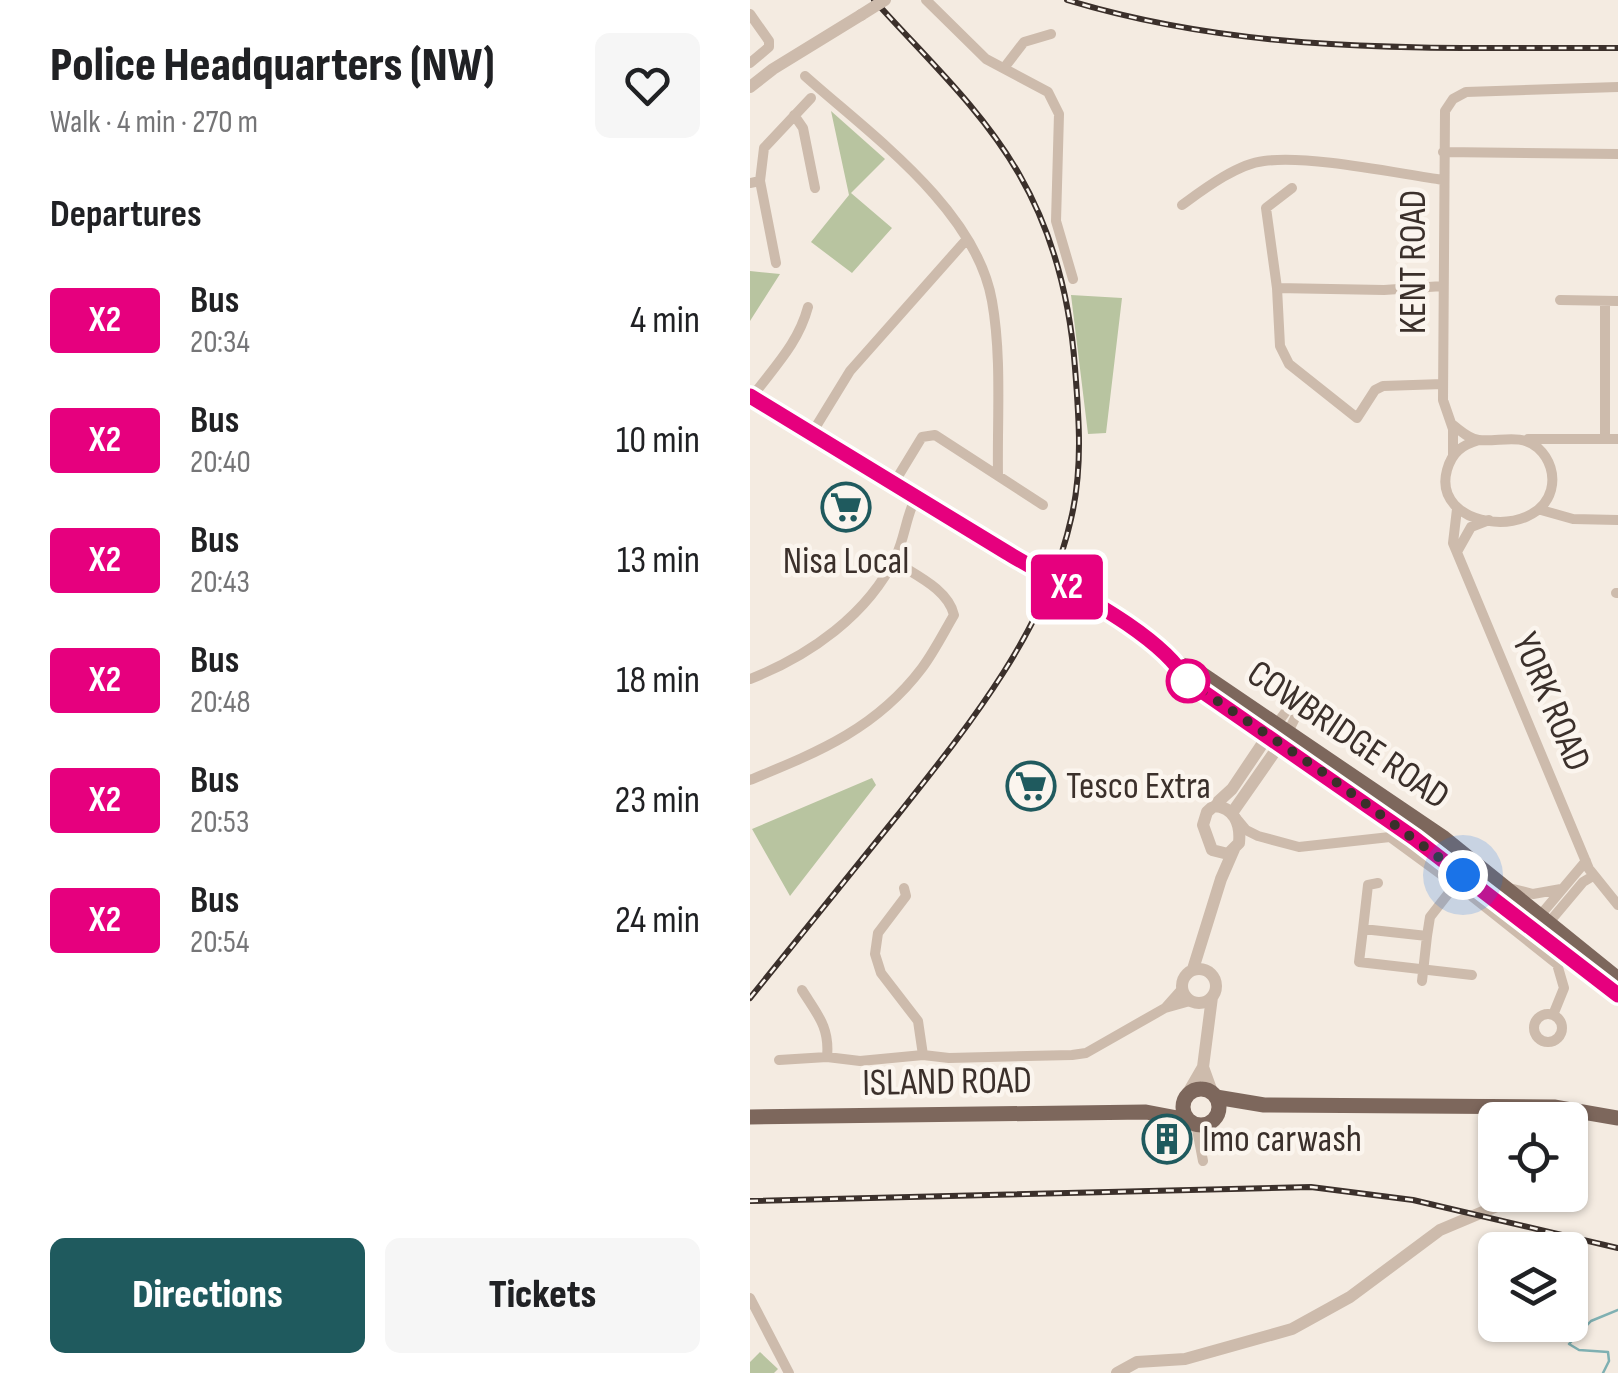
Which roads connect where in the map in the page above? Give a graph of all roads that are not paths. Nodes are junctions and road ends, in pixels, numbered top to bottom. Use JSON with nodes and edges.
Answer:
{"nodes":[{"id":1,"x":884,"y":0,"type":"edge"},
{"id":2,"x":926,"y":0,"type":"edge"},
{"id":3,"x":750,"y":14,"type":"edge"},
{"id":4,"x":1051,"y":34,"type":"dead end"},
{"id":5,"x":750,"y":63,"type":"edge"},
{"id":6,"x":1004,"y":68,"type":"junction"},
{"id":7,"x":805,"y":76,"type":"dead end"},
{"id":8,"x":1618,"y":87,"type":"edge"},
{"id":9,"x":750,"y":88,"type":"edge"},
{"id":10,"x":811,"y":98,"type":"dead end"},
{"id":11,"x":794,"y":115,"type":"junction"},
{"id":12,"x":1443,"y":152,"type":"junction"},
{"id":13,"x":1618,"y":154,"type":"edge"},
{"id":14,"x":1443,"y":180,"type":"junction"},
{"id":15,"x":755,"y":182,"type":"edge"},
{"id":16,"x":815,"y":188,"type":"dead end"},
{"id":17,"x":1292,"y":188,"type":"dead end"},
{"id":18,"x":1182,"y":205,"type":"dead end"},
{"id":19,"x":967,"y":239,"type":"junction"},
{"id":20,"x":788,"y":247,"type":"dead end"},
{"id":21,"x":773,"y":250,"type":"junction"},
{"id":22,"x":776,"y":264,"type":"dead end"},
{"id":23,"x":1073,"y":279,"type":"dead end"},
{"id":24,"x":1443,"y":286,"type":"junction"},
{"id":25,"x":1276,"y":288,"type":"junction"},
{"id":26,"x":1560,"y":300,"type":"dead end"},
{"id":27,"x":1612,"y":301,"type":"edge"},
{"id":28,"x":808,"y":308,"type":"dead end"},
{"id":29,"x":1443,"y":384,"type":"junction"},
{"id":30,"x":751,"y":396,"type":"edge"},
{"id":31,"x":1452,"y":425,"type":"junction"},
{"id":32,"x":812,"y":433,"type":"junction"},
{"id":33,"x":1522,"y":439,"type":"junction"},
{"id":34,"x":1612,"y":439,"type":"edge"},
{"id":35,"x":1479,"y":440,"type":"junction"},
{"id":36,"x":1453,"y":455,"type":"junction"},
{"id":37,"x":998,"y":476,"type":"junction"},
{"id":38,"x":894,"y":483,"type":"junction"},
{"id":39,"x":916,"y":496,"type":"junction"},
{"id":40,"x":1043,"y":505,"type":"dead end"},
{"id":41,"x":1457,"y":509,"type":"junction"},
{"id":42,"x":1540,"y":510,"type":"junction"},
{"id":43,"x":1490,"y":520,"type":"junction"},
{"id":44,"x":1618,"y":520,"type":"edge"},
{"id":45,"x":1458,"y":550,"type":"junction"},
{"id":46,"x":894,"y":561,"type":"junction"},
{"id":47,"x":750,"y":678,"type":"edge"},
{"id":48,"x":1298,"y":695,"type":"dead end"},
{"id":49,"x":1278,"y":734,"type":"junction"},
{"id":50,"x":1305,"y":743,"type":"junction"},
{"id":51,"x":750,"y":780,"type":"edge"},
{"id":52,"x":1214,"y":806,"type":"junction"},
{"id":53,"x":1234,"y":815,"type":"junction"},
{"id":54,"x":1258,"y":836,"type":"junction"},
{"id":55,"x":1236,"y":846,"type":"junction"},
{"id":56,"x":1214,"y":852,"type":"junction"},
{"id":57,"x":1586,"y":862,"type":"junction"},
{"id":58,"x":1593,"y":876,"type":"junction"},
{"id":59,"x":1221,"y":879,"type":"junction"},
{"id":60,"x":1378,"y":883,"type":"dead end"},
{"id":61,"x":1508,"y":888,"type":"junction"},
{"id":62,"x":1563,"y":888,"type":"junction"},
{"id":63,"x":1451,"y":890,"type":"junction"},
{"id":64,"x":908,"y":893,"type":"dead end"},
{"id":65,"x":1618,"y":905,"type":"edge"},
{"id":66,"x":1540,"y":925,"type":"junction"},
{"id":67,"x":1207,"y":929,"type":"junction"},
{"id":68,"x":1363,"y":929,"type":"junction"},
{"id":69,"x":1427,"y":936,"type":"junction"},
{"id":70,"x":1193,"y":970,"type":"junction"},
{"id":71,"x":1211,"y":972,"type":"junction"},
{"id":72,"x":1422,"y":975,"type":"junction"},
{"id":73,"x":1472,"y":975,"type":"dead end"},
{"id":74,"x":1618,"y":979,"type":"edge"},
{"id":75,"x":1618,"y":995,"type":"edge"},
{"id":76,"x":1212,"y":996,"type":"junction"},
{"id":77,"x":803,"y":997,"type":"dead end"},
{"id":78,"x":1189,"y":998,"type":"junction"},
{"id":79,"x":1553,"y":1014,"type":"dead end"},
{"id":80,"x":1206,"y":1022,"type":"junction"},
{"id":81,"x":923,"y":1055,"type":"junction"},
{"id":82,"x":826,"y":1057,"type":"junction"},
{"id":83,"x":779,"y":1062,"type":"dead end"},
{"id":84,"x":1203,"y":1067,"type":"junction"},
{"id":85,"x":1214,"y":1094,"type":"junction"},
{"id":86,"x":1186,"y":1098,"type":"junction"},
{"id":87,"x":1264,"y":1105,"type":"junction"},
{"id":88,"x":1146,"y":1112,"type":"junction"},
{"id":89,"x":1478,"y":1112,"type":"edge"},
{"id":90,"x":1588,"y":1116,"type":"edge"},
{"id":91,"x":750,"y":1117,"type":"edge"},
{"id":92,"x":1618,"y":1118,"type":"edge"},
{"id":93,"x":1202,"y":1121,"type":"junction"},
{"id":94,"x":1203,"y":1161,"type":"dead end"},
{"id":95,"x":1483,"y":1212,"type":"edge"},
{"id":96,"x":750,"y":1298,"type":"edge"},
{"id":97,"x":789,"y":1373,"type":"edge"},
{"id":98,"x":1117,"y":1373,"type":"edge"}],
"edges":[{"from":1,"to":9,"type":"street","bridge":true},
{"from":2,"to":6,"type":"street"},
{"from":3,"to":5,"type":"street"},
{"from":4,"to":6,"type":"street"},
{"from":6,"to":23,"type":"street"},
{"from":7,"to":19,"type":"street"},
{"from":8,"to":12,"type":"street","name":"KENT ROAD"},
{"from":10,"to":11,"type":"street"},
{"from":11,"to":15,"type":"street"},
{"from":11,"to":16,"type":"street"},
{"from":12,"to":13,"type":"street"},
{"from":12,"to":14,"type":"street","name":"KENT ROAD"},
{"from":14,"to":18,"type":"street"},
{"from":14,"to":24,"type":"street","name":"KENT ROAD"},
{"from":15,"to":21,"type":"street"},
{"from":17,"to":25,"type":"street"},
{"from":19,"to":32,"type":"street"},
{"from":19,"to":37,"type":"street"},
{"from":20,"to":21,"type":"street"},
{"from":21,"to":22,"type":"street"},
{"from":24,"to":25,"type":"street"},
{"from":24,"to":29,"type":"street","name":"KENT ROAD"},
{"from":25,"to":29,"type":"street"},
{"from":26,"to":27,"type":"street"},
{"from":27,"to":34,"type":"street"},
{"from":28,"to":30,"type":"street"},
{"from":29,"to":31,"type":"street","name":"KENT ROAD"},
{"from":30,"to":32,"type":"main road","name":"COWBRIDGE ROAD"},
{"from":31,"to":35,"type":"street"},
{"from":31,"to":36,"type":"street","name":"KENT ROAD"},
{"from":32,"to":38,"type":"main road","name":"COWBRIDGE ROAD"},
{"from":33,"to":34,"type":"street"},
{"from":33,"to":35,"type":"street"},
{"from":33,"to":42,"type":"street"},
{"from":35,"to":36,"type":"street"},
{"from":36,"to":41,"type":"street"},
{"from":37,"to":38,"type":"street"},
{"from":37,"to":40,"type":"street"},
{"from":38,"to":39,"type":"main road","name":"COWBRIDGE ROAD"},
{"from":39,"to":46,"type":"street"},
{"from":39,"to":49,"type":"main road","name":"COWBRIDGE ROAD"},
{"from":41,"to":43,"type":"street"},
{"from":41,"to":45,"type":"street","name":"YORK ROAD"},
{"from":42,"to":43,"type":"street"},
{"from":42,"to":44,"type":"street"},
{"from":43,"to":45,"type":"street"},
{"from":45,"to":57,"type":"street","name":"YORK ROAD"},
{"from":46,"to":47,"type":"street"},
{"from":46,"to":51,"type":"street"},
{"from":48,"to":49,"type":"street"},
{"from":49,"to":50,"type":"main road","name":"COWBRIDGE ROAD"},
{"from":49,"to":50,"type":"street"},
{"from":49,"to":52,"type":"street"},
{"from":49,"to":53,"type":"street"},
{"from":49,"to":66,"type":"main road","name":"COWBRIDGE ROAD"},
{"from":50,"to":61,"type":"main road","name":"COWBRIDGE ROAD"},
{"from":52,"to":53,"type":"street"},
{"from":52,"to":56,"type":"street"},
{"from":53,"to":54,"type":"street"},
{"from":53,"to":55,"type":"street"},
{"from":54,"to":55,"type":"street"},
{"from":54,"to":63,"type":"street"},
{"from":55,"to":56,"type":"street"},
{"from":55,"to":59,"type":"street"},
{"from":56,"to":59,"type":"street"},
{"from":57,"to":58,"type":"street","name":"YORK ROAD"},
{"from":57,"to":62,"type":"street"},
{"from":58,"to":65,"type":"street","name":"YORK ROAD"},
{"from":58,"to":66,"type":"street"},
{"from":59,"to":67,"type":"street"},
{"from":60,"to":68,"type":"street"},
{"from":61,"to":62,"type":"street"},
{"from":61,"to":66,"type":"main road","name":"COWBRIDGE ROAD"},
{"from":62,"to":66,"type":"street"},
{"from":63,"to":69,"type":"street"},
{"from":63,"to":79,"type":"street"},
{"from":64,"to":81,"type":"street"},
{"from":66,"to":74,"type":"main road","name":"COWBRIDGE ROAD"},
{"from":66,"to":75,"type":"main road","name":"COWBRIDGE ROAD"},
{"from":67,"to":70,"type":"street"},
{"from":67,"to":71,"type":"street"},
{"from":68,"to":69,"type":"street"},
{"from":68,"to":72,"type":"street"},
{"from":69,"to":72,"type":"street"},
{"from":70,"to":71,"type":"street"},
{"from":70,"to":78,"type":"street"},
{"from":71,"to":76,"type":"street"},
{"from":72,"to":73,"type":"street"},
{"from":76,"to":78,"type":"street"},
{"from":76,"to":80,"type":"street"},
{"from":77,"to":82,"type":"street"},
{"from":78,"to":80,"type":"street"},
{"from":78,"to":81,"type":"street"},
{"from":80,"to":84,"type":"street"},
{"from":81,"to":82,"type":"street"},
{"from":82,"to":83,"type":"street"},
{"from":84,"to":85,"type":"street"},
{"from":84,"to":86,"type":"street"},
{"from":85,"to":86,"type":"main road"},
{"from":85,"to":87,"type":"main road"},
{"from":85,"to":93,"type":"main road"},
{"from":86,"to":88,"type":"main road"},
{"from":86,"to":93,"type":"main road"},
{"from":87,"to":89,"type":"main road"},
{"from":87,"to":93,"type":"main road"},
{"from":88,"to":91,"type":"main road","name":"ISLAND ROAD"},
{"from":88,"to":93,"type":"main road"},
{"from":90,"to":92,"type":"main road"},
{"from":93,"to":94,"type":"street"},
{"from":95,"to":98,"type":"street"},
{"from":96,"to":97,"type":"street"}]}
